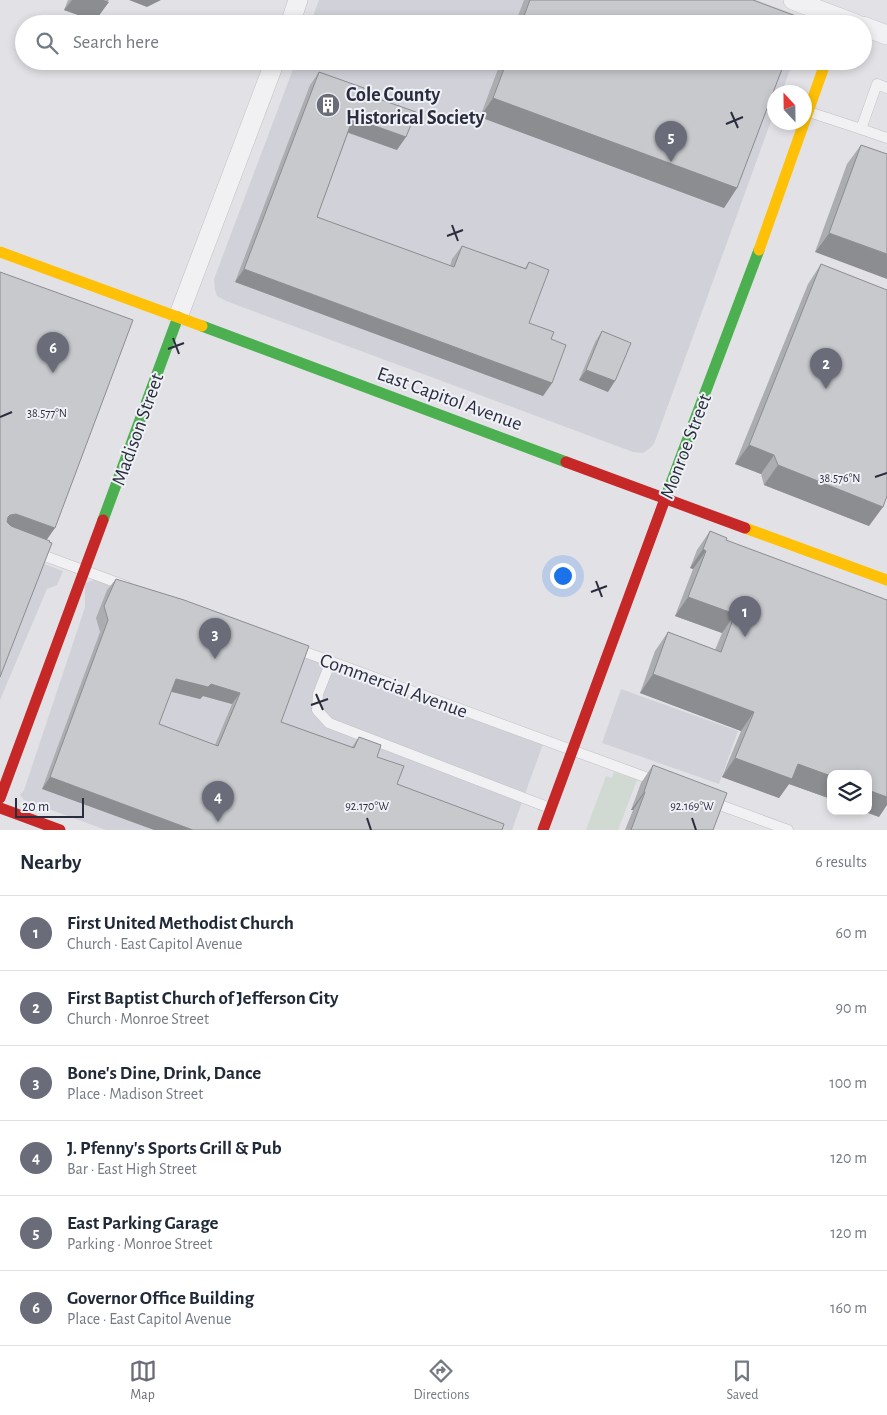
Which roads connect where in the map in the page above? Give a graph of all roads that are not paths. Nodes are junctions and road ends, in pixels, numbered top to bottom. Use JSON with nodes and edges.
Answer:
{"nodes":[{"id":1,"x":298,"y":0,"type":"edge"},
{"id":2,"x":793,"y":0,"type":"edge"},
{"id":3,"x":293,"y":15,"type":"edge"},
{"id":4,"x":829,"y":15,"type":"edge"},
{"id":5,"x":872,"y":29,"type":"edge"},
{"id":6,"x":887,"y":35,"type":"edge"},
{"id":7,"x":272,"y":70,"type":"edge"},
{"id":8,"x":823,"y":70,"type":"edge"},
{"id":9,"x":887,"y":88,"type":"edge"},
{"id":10,"x":812,"y":101,"type":"edge"},
{"id":11,"x":812,"y":113,"type":"edge"},
{"id":12,"x":861,"y":129,"type":"junction"},
{"id":13,"x":802,"y":130,"type":"edge"},
{"id":14,"x":887,"y":138,"type":"edge"},
{"id":15,"x":0,"y":252,"type":"edge"},
{"id":16,"x":178,"y":317,"type":"junction"},
{"id":17,"x":665,"y":499,"type":"junction"},
{"id":18,"x":26,"y":549,"type":"edge"},
{"id":19,"x":85,"y":571,"type":"junction"},
{"id":20,"x":884,"y":576,"type":"edge"},
{"id":21,"x":131,"y":588,"type":"edge"},
{"id":22,"x":285,"y":645,"type":"edge"},
{"id":23,"x":330,"y":662,"type":"junction"},
{"id":24,"x":573,"y":751,"type":"junction"},
{"id":25,"x":670,"y":786,"type":"edge"},
{"id":26,"x":698,"y":797,"type":"edge"},
{"id":27,"x":0,"y":798,"type":"edge"},
{"id":28,"x":0,"y":808,"type":"edge"},
{"id":29,"x":551,"y":808,"type":"junction"},
{"id":30,"x":60,"y":830,"type":"edge"},
{"id":31,"x":543,"y":830,"type":"edge"},
{"id":32,"x":788,"y":830,"type":"edge"}],
"edges":[{"from":1,"to":3,"type":"street"},
{"from":2,"to":4,"type":"street"},
{"from":5,"to":6,"type":"street"},
{"from":7,"to":16,"type":"street","name":"Madison Street"},
{"from":8,"to":10,"type":"street","name":"Monroe Street"},
{"from":9,"to":12,"type":"lane"},
{"from":11,"to":12,"type":"lane"},
{"from":12,"to":14,"type":"lane"},
{"from":13,"to":17,"type":"street","name":"Monroe Street"},
{"from":15,"to":16,"type":"street","name":"East Capitol Avenue"},
{"from":16,"to":17,"type":"street","name":"East Capitol Avenue"},
{"from":16,"to":19,"type":"street","name":"Madison Street"},
{"from":17,"to":20,"type":"street","name":"East Capitol Avenue"},
{"from":17,"to":24,"type":"street","name":"Monroe Street"},
{"from":18,"to":19,"type":"lane"},
{"from":19,"to":21,"type":"lane"},
{"from":19,"to":27,"type":"street","name":"Madison Street"},
{"from":22,"to":23,"type":"lane","name":"Commercial Avenue"},
{"from":23,"to":24,"type":"lane","name":"Commercial Avenue"},
{"from":23,"to":29,"type":"lane"},
{"from":24,"to":25,"type":"lane","name":"Commercial Avenue"},
{"from":24,"to":29,"type":"street","name":"Monroe Street"},
{"from":26,"to":32,"type":"lane"},
{"from":28,"to":30,"type":"street"},
{"from":29,"to":31,"type":"street","name":"Monroe Street"}]}
